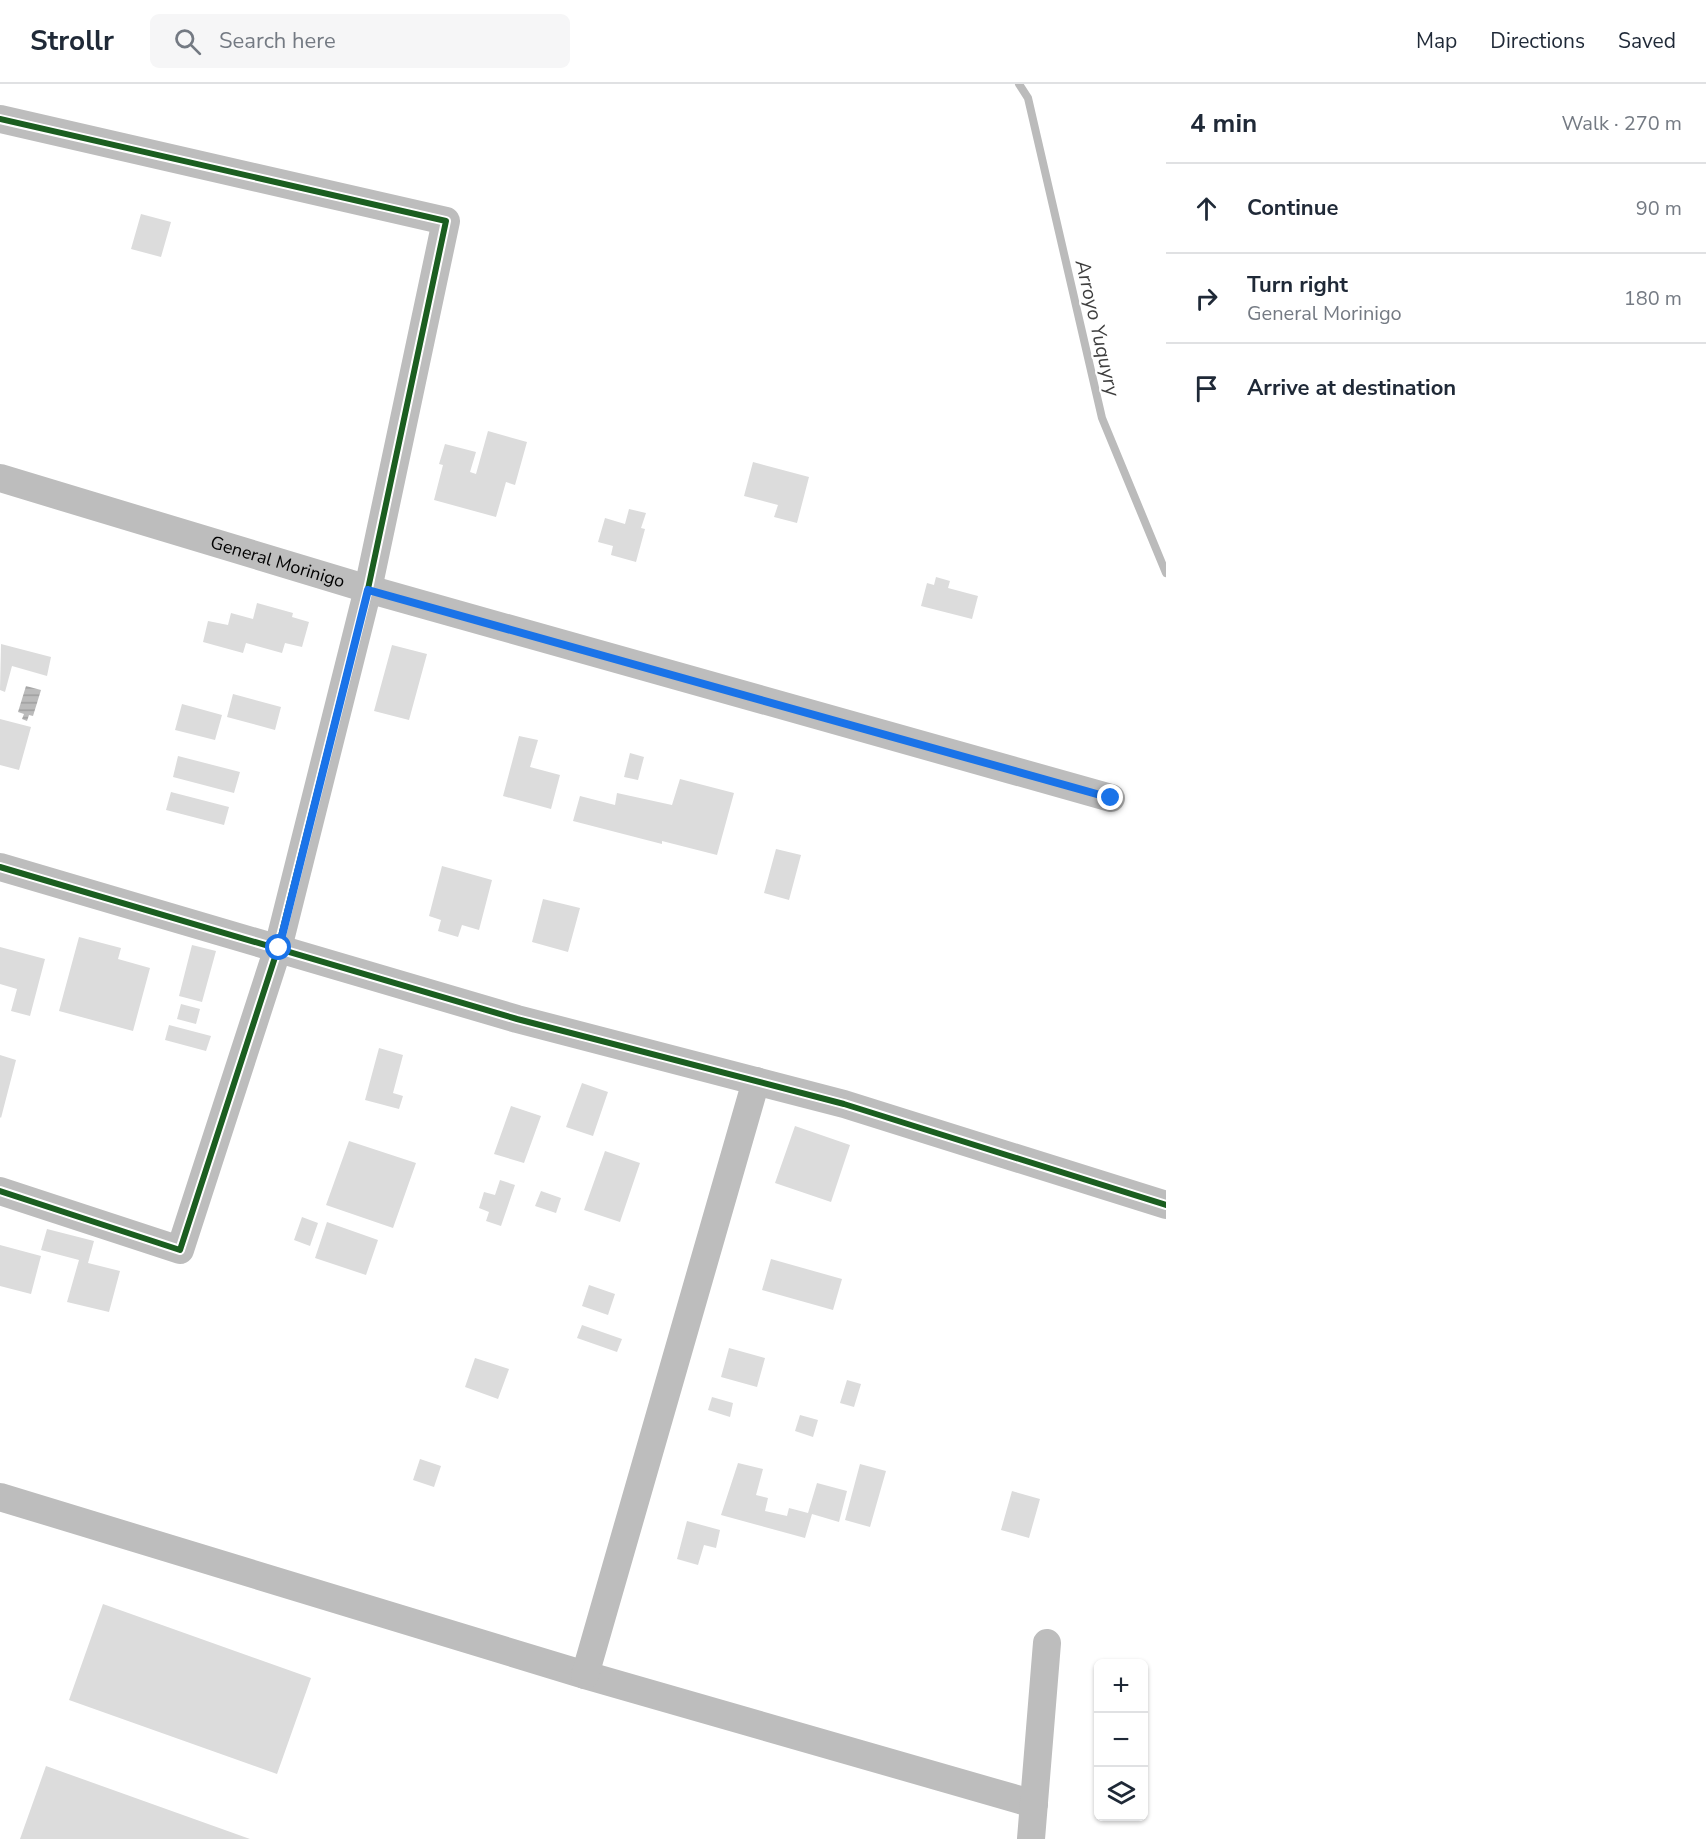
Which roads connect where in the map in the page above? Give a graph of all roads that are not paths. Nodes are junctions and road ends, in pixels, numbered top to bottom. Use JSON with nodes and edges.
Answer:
{"nodes":[{"id":1,"x":0,"y":119,"type":"edge"},
{"id":2,"x":0,"y":478,"type":"edge"},
{"id":3,"x":368,"y":590,"type":"junction"},
{"id":4,"x":1111,"y":798,"type":"dead end"},
{"id":5,"x":0,"y":867,"type":"edge"},
{"id":6,"x":279,"y":948,"type":"junction"},
{"id":7,"x":756,"y":1081,"type":"junction"},
{"id":8,"x":0,"y":1191,"type":"edge"},
{"id":9,"x":1166,"y":1205,"type":"edge"},
{"id":10,"x":0,"y":1497,"type":"edge"},
{"id":11,"x":1047,"y":1643,"type":"dead end"},
{"id":12,"x":585,"y":1675,"type":"junction"},
{"id":13,"x":1034,"y":1804,"type":"junction"},
{"id":14,"x":1031,"y":1839,"type":"edge"}],
"edges":[{"from":1,"to":3,"type":"street"},
{"from":2,"to":3,"type":"street","name":"General Morinigo"},
{"from":3,"to":4,"type":"street","name":"General Morinigo"},
{"from":3,"to":6,"type":"street"},
{"from":5,"to":6,"type":"street"},
{"from":6,"to":7,"type":"street"},
{"from":6,"to":8,"type":"street"},
{"from":7,"to":9,"type":"street"},
{"from":7,"to":12,"type":"street"},
{"from":10,"to":12,"type":"street"},
{"from":11,"to":13,"type":"street"},
{"from":12,"to":13,"type":"street"},
{"from":13,"to":14,"type":"street"}]}
